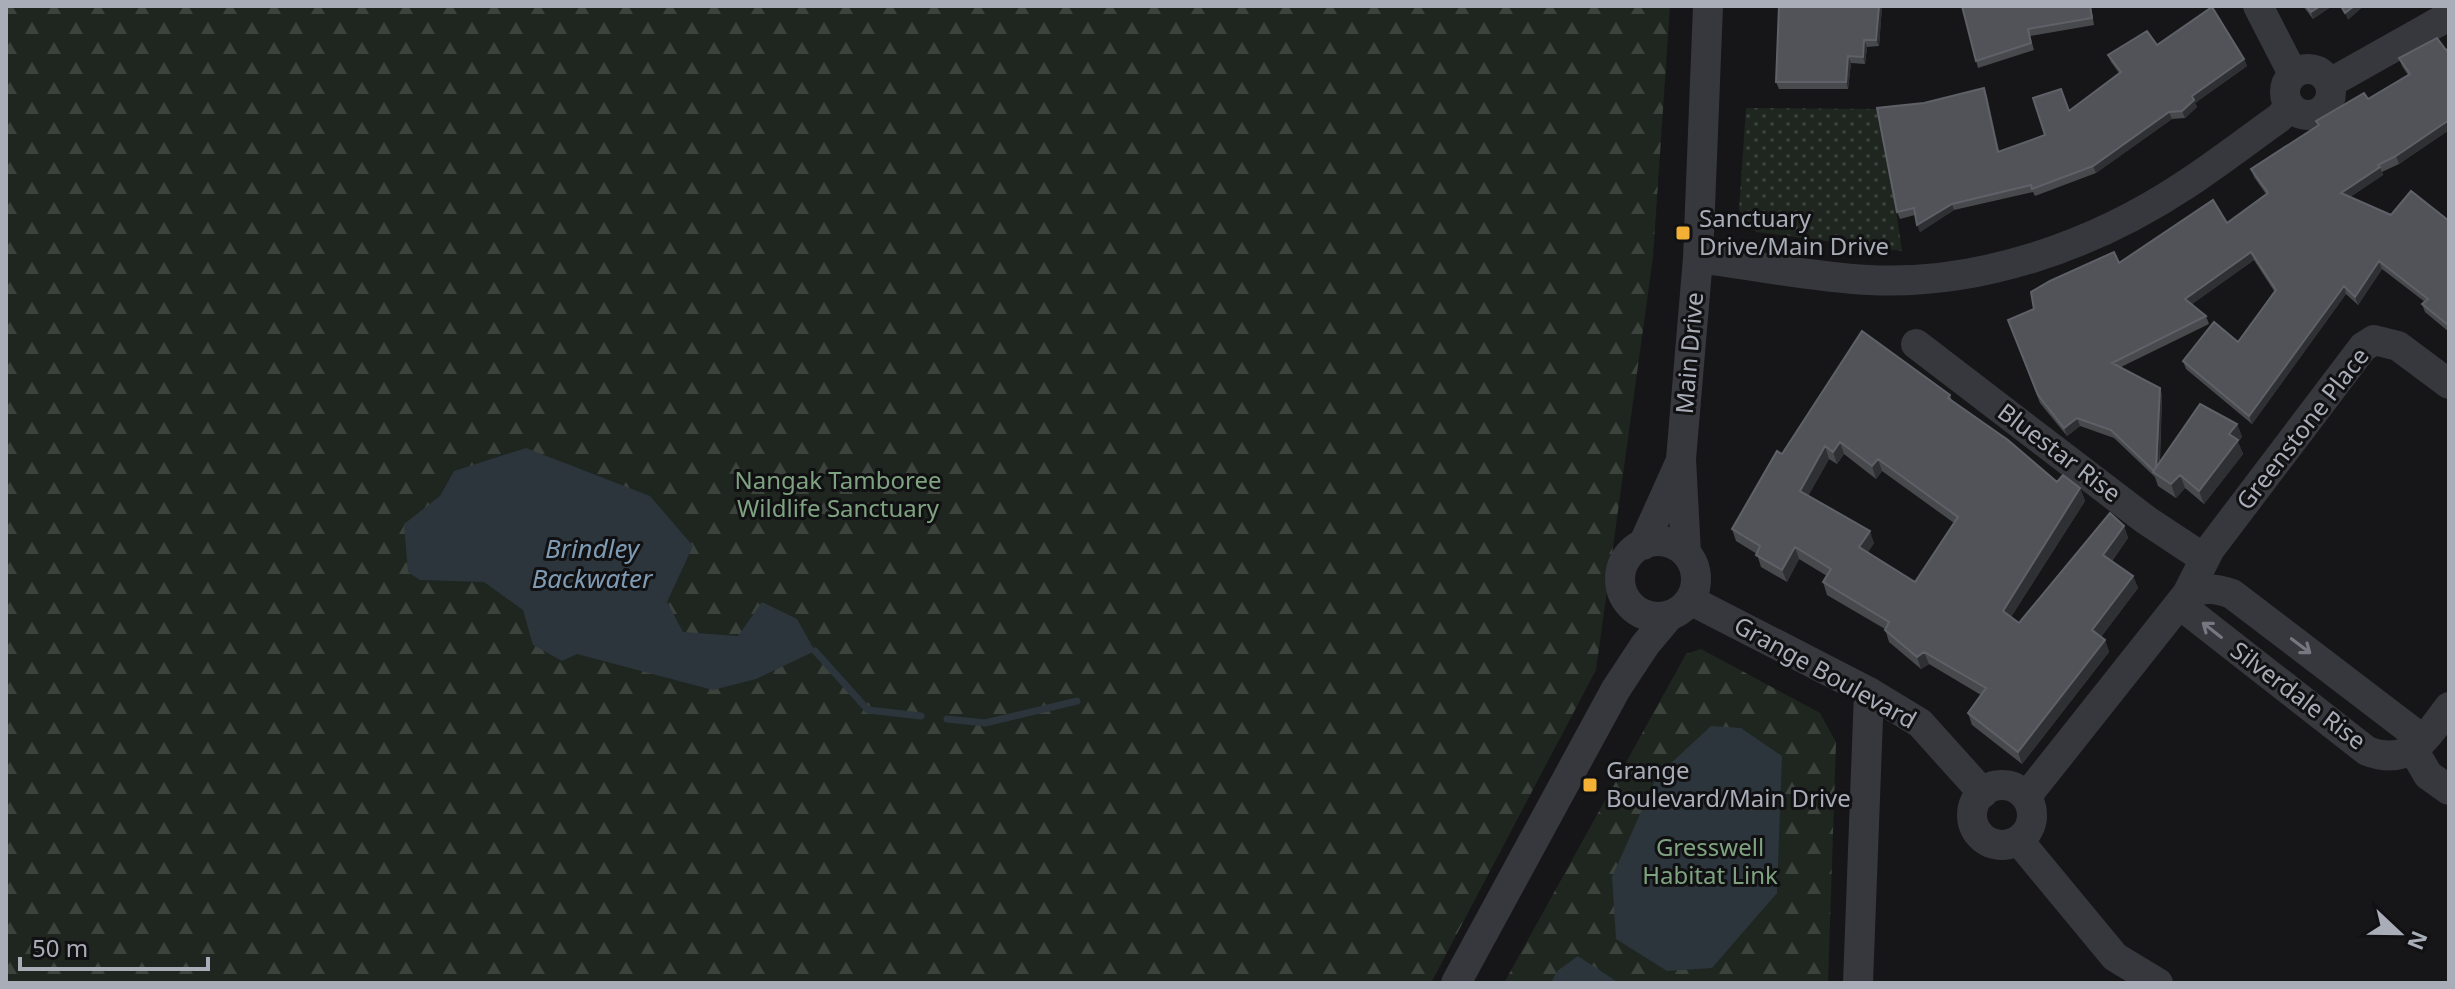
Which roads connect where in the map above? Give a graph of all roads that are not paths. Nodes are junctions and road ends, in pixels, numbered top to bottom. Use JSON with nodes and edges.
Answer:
{"nodes":[{"id":1,"x":1708,"y":6,"type":"edge"},
{"id":2,"x":2258,"y":6,"type":"edge"},
{"id":3,"x":2449,"y":16,"type":"edge"},
{"id":4,"x":2293,"y":74,"type":"junction"},
{"id":5,"x":2330,"y":83,"type":"junction"},
{"id":6,"x":2289,"y":107,"type":"junction"},
{"id":7,"x":1698,"y":258,"type":"junction"},
{"id":8,"x":1916,"y":344,"type":"dead end"},
{"id":9,"x":2449,"y":384,"type":"edge"},
{"id":10,"x":1681,"y":459,"type":"junction"},
{"id":11,"x":1643,"y":545,"type":"junction"},
{"id":12,"x":1686,"y":553,"type":"junction"},
{"id":13,"x":2205,"y":559,"type":"junction"},
{"id":14,"x":2183,"y":599,"type":"junction"},
{"id":15,"x":1632,"y":607,"type":"junction"},
{"id":16,"x":1680,"y":607,"type":"junction"},
{"id":17,"x":1616,"y":689,"type":"junction"},
{"id":18,"x":1869,"y":692,"type":"junction"},
{"id":19,"x":2449,"y":707,"type":"edge"},
{"id":20,"x":2418,"y":744,"type":"junction"},
{"id":21,"x":2449,"y":790,"type":"edge"},
{"id":22,"x":1983,"y":793,"type":"junction"},
{"id":23,"x":2026,"y":797,"type":"junction"},
{"id":24,"x":2019,"y":841,"type":"junction"},
{"id":25,"x":1456,"y":983,"type":"edge"},
{"id":26,"x":1858,"y":983,"type":"edge"},
{"id":27,"x":2158,"y":983,"type":"edge"}],
"edges":[{"from":1,"to":7,"type":"street","name":"Main Drive"},
{"from":2,"to":4,"type":"street"},
{"from":3,"to":5,"type":"street"},
{"from":4,"to":5,"type":"street"},
{"from":4,"to":6,"type":"street"},
{"from":5,"to":6,"type":"street"},
{"from":6,"to":7,"type":"street"},
{"from":7,"to":10,"type":"street","name":"Main Drive"},
{"from":8,"to":13,"type":"street","name":"Bluestar Rise"},
{"from":9,"to":13,"type":"street","name":"Greenstone Place"},
{"from":10,"to":11,"type":"street","name":"Main Drive"},
{"from":10,"to":12,"type":"street","name":"Main Drive"},
{"from":11,"to":12,"type":"street"},
{"from":11,"to":15,"type":"street"},
{"from":12,"to":16,"type":"street"},
{"from":13,"to":14,"type":"street","name":"Greenstone Place"},
{"from":14,"to":20,"type":"street","name":"Silverdale Rise","one_way":true},
{"from":20,"to":14,"type":"street","name":"Silverdale Rise","one_way":true},
{"from":14,"to":23,"type":"street"},
{"from":15,"to":16,"type":"street"},
{"from":15,"to":17,"type":"street"},
{"from":16,"to":17,"type":"street"},
{"from":16,"to":18,"type":"street","name":"Grange Boulevard"},
{"from":17,"to":25,"type":"street"},
{"from":18,"to":22,"type":"street","name":"Grange Boulevard"},
{"from":18,"to":26,"type":"street"},
{"from":19,"to":20,"type":"street"},
{"from":20,"to":21,"type":"street"},
{"from":22,"to":23,"type":"street"},
{"from":22,"to":24,"type":"street"},
{"from":23,"to":24,"type":"street"},
{"from":24,"to":27,"type":"street"}]}
